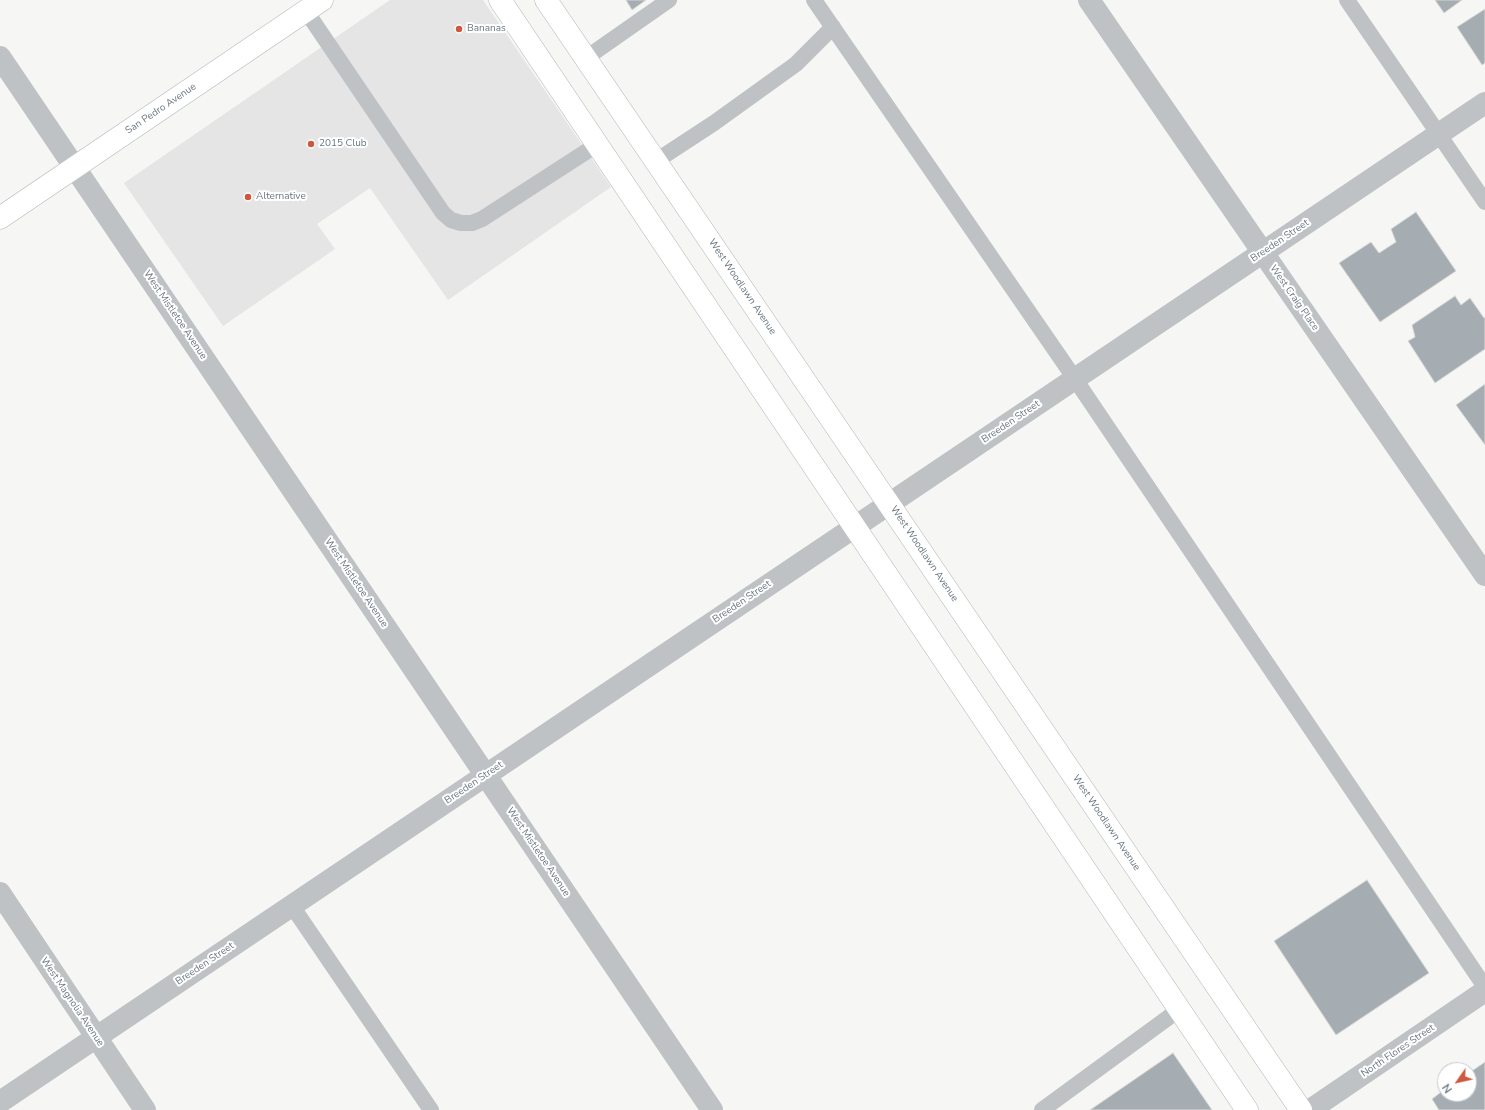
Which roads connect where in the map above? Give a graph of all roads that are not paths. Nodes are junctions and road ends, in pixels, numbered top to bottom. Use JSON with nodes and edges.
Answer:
{"nodes":[{"id":1,"x":500,"y":0,"type":"edge"},
{"id":2,"x":546,"y":0,"type":"edge"},
{"id":3,"x":669,"y":0,"type":"edge"},
{"id":4,"x":814,"y":0,"type":"edge"},
{"id":5,"x":1089,"y":0,"type":"edge"},
{"id":6,"x":1347,"y":0,"type":"edge"},
{"id":7,"x":314,"y":6,"type":"edge"},
{"id":8,"x":833,"y":27,"type":"junction"},
{"id":9,"x":0,"y":57,"type":"edge"},
{"id":10,"x":586,"y":58,"type":"junction"},
{"id":11,"x":1485,"y":103,"type":"edge"},
{"id":12,"x":1438,"y":135,"type":"junction"},
{"id":13,"x":598,"y":144,"type":"junction"},
{"id":14,"x":656,"y":161,"type":"junction"},
{"id":15,"x":76,"y":168,"type":"junction"},
{"id":16,"x":1485,"y":202,"type":"edge"},
{"id":17,"x":0,"y":218,"type":"edge"},
{"id":18,"x":1263,"y":253,"type":"junction"},
{"id":19,"x":1075,"y":379,"type":"junction"},
{"id":20,"x":890,"y":504,"type":"junction"},
{"id":21,"x":855,"y":527,"type":"junction"},
{"id":22,"x":1485,"y":575,"type":"edge"},
{"id":23,"x":486,"y":775,"type":"junction"},
{"id":24,"x":0,"y":893,"type":"edge"},
{"id":25,"x":292,"y":906,"type":"junction"},
{"id":26,"x":1485,"y":987,"type":"edge"},
{"id":27,"x":1485,"y":991,"type":"edge"},
{"id":28,"x":1180,"y":1009,"type":"junction"},
{"id":29,"x":96,"y":1038,"type":"junction"},
{"id":30,"x":0,"y":1102,"type":"edge"},
{"id":31,"x":145,"y":1110,"type":"edge"},
{"id":32,"x":431,"y":1110,"type":"edge"},
{"id":33,"x":712,"y":1110,"type":"edge"},
{"id":34,"x":1042,"y":1110,"type":"edge"},
{"id":35,"x":1247,"y":1110,"type":"edge"},
{"id":36,"x":1301,"y":1110,"type":"edge"},
{"id":37,"x":1310,"y":1110,"type":"edge"}],
"edges":[{"from":1,"to":13,"type":"street"},
{"from":2,"to":10,"type":"street","name":"West Woodlawn Avenue"},
{"from":3,"to":10,"type":"lane"},
{"from":4,"to":8,"type":"lane"},
{"from":5,"to":18,"type":"street","name":"West Craig Place"},
{"from":6,"to":12,"type":"lane"},
{"from":7,"to":13,"type":"lane"},
{"from":7,"to":15,"type":"street","name":"San Pedro Avenue"},
{"from":8,"to":14,"type":"lane"},
{"from":8,"to":19,"type":"lane"},
{"from":9,"to":15,"type":"street","name":"West Mistletoe Avenue"},
{"from":10,"to":14,"type":"street","name":"West Woodlawn Avenue"},
{"from":11,"to":12,"type":"street","name":"Breeden Street"},
{"from":12,"to":16,"type":"lane"},
{"from":12,"to":18,"type":"street","name":"Breeden Street"},
{"from":13,"to":21,"type":"street"},
{"from":14,"to":20,"type":"street","name":"West Woodlawn Avenue"},
{"from":15,"to":17,"type":"street","name":"San Pedro Avenue"},
{"from":15,"to":23,"type":"street","name":"West Mistletoe Avenue"},
{"from":18,"to":19,"type":"street","name":"Breeden Street"},
{"from":18,"to":22,"type":"street","name":"West Craig Place"},
{"from":19,"to":20,"type":"street","name":"Breeden Street"},
{"from":19,"to":26,"type":"lane"},
{"from":20,"to":21,"type":"street","name":"Breeden Street"},
{"from":20,"to":36,"type":"street","name":"West Woodlawn Avenue"},
{"from":21,"to":23,"type":"street","name":"Breeden Street"},
{"from":21,"to":28,"type":"street"},
{"from":23,"to":25,"type":"street","name":"Breeden Street"},
{"from":23,"to":33,"type":"street","name":"West Mistletoe Avenue"},
{"from":24,"to":29,"type":"street","name":"West Magnolia Avenue"},
{"from":25,"to":29,"type":"street","name":"Breeden Street"},
{"from":25,"to":32,"type":"lane"},
{"from":27,"to":37,"type":"street","name":"North Flores Street"},
{"from":28,"to":34,"type":"lane"},
{"from":28,"to":35,"type":"street"},
{"from":29,"to":30,"type":"street","name":"Breeden Street"},
{"from":29,"to":31,"type":"street","name":"West Magnolia Avenue"}]}
